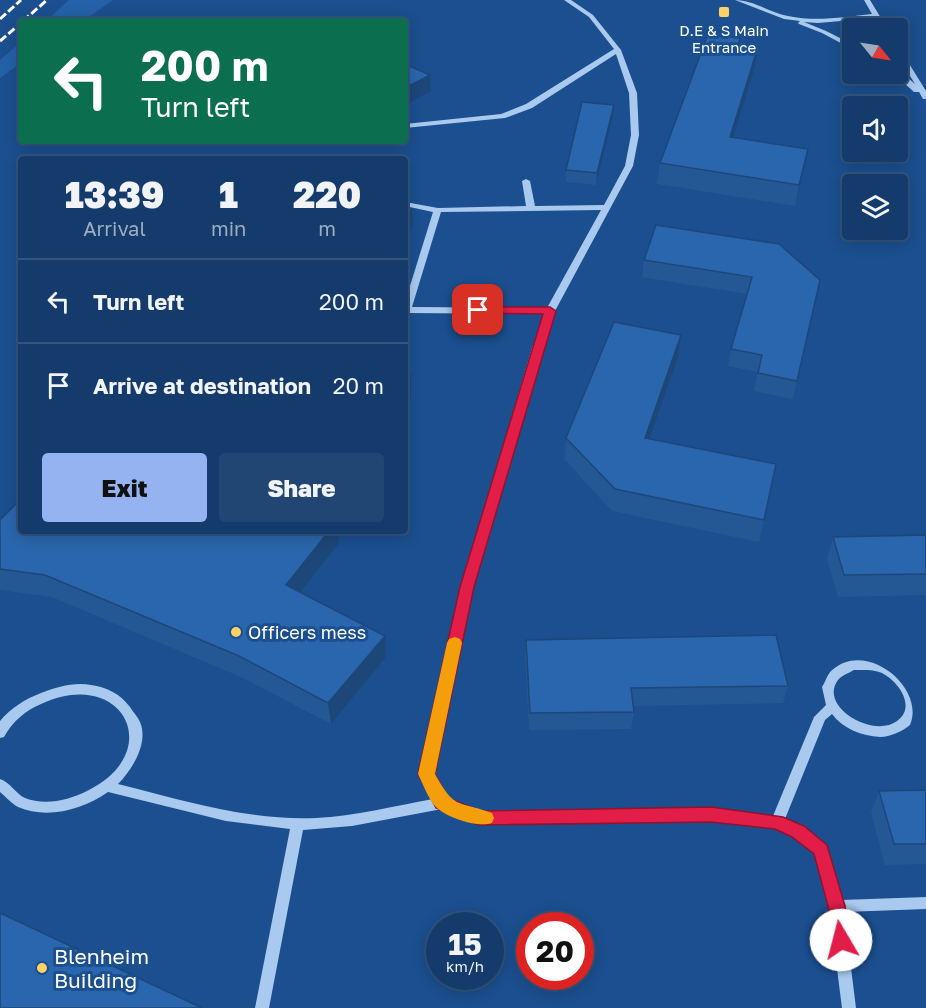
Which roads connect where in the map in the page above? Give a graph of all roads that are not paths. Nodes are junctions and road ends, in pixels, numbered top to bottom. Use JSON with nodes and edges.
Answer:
{"nodes":[{"id":1,"x":567,"y":0,"type":"edge"},
{"id":2,"x":738,"y":0,"type":"edge"},
{"id":3,"x":867,"y":0,"type":"edge"},
{"id":4,"x":877,"y":16,"type":"joint"},
{"id":5,"x":786,"y":18,"type":"junction"},
{"id":6,"x":842,"y":42,"type":"edge"},
{"id":7,"x":618,"y":50,"type":"junction"},
{"id":8,"x":908,"y":68,"type":"edge"},
{"id":9,"x":908,"y":82,"type":"edge"},
{"id":10,"x":926,"y":98,"type":"edge"},
{"id":11,"x":408,"y":126,"type":"edge"},
{"id":12,"x":526,"y":181,"type":"dead end"},
{"id":13,"x":408,"y":205,"type":"edge"},
{"id":14,"x":606,"y":207,"type":"junction"},
{"id":15,"x":531,"y":209,"type":"junction"},
{"id":16,"x":438,"y":210,"type":"junction"},
{"id":17,"x":408,"y":304,"type":"edge"},
{"id":18,"x":408,"y":310,"type":"edge"},
{"id":19,"x":550,"y":311,"type":"junction"},
{"id":20,"x":832,"y":707,"type":"junction"},
{"id":21,"x":0,"y":733,"type":"edge"},
{"id":22,"x":0,"y":784,"type":"edge"},
{"id":23,"x":110,"y":787,"type":"junction"},
{"id":24,"x":442,"y":803,"type":"junction"},
{"id":25,"x":777,"y":822,"type":"junction"},
{"id":26,"x":298,"y":824,"type":"junction"},
{"id":27,"x":926,"y":903,"type":"edge"},
{"id":28,"x":836,"y":906,"type":"junction"},
{"id":29,"x":262,"y":1008,"type":"edge"},
{"id":30,"x":849,"y":1008,"type":"edge"}],
"edges":[{"from":1,"to":7,"type":"street"},
{"from":2,"to":5,"type":"street"},
{"from":3,"to":4,"type":"street"},
{"from":4,"to":5,"type":"street"},
{"from":5,"to":6,"type":"street"},
{"from":7,"to":11,"type":"street"},
{"from":7,"to":14,"type":"street"},
{"from":8,"to":10,"type":"street"},
{"from":9,"to":10,"type":"street"},
{"from":12,"to":15,"type":"street"},
{"from":13,"to":16,"type":"street"},
{"from":14,"to":15,"type":"street"},
{"from":14,"to":19,"type":"street"},
{"from":15,"to":16,"type":"street"},
{"from":16,"to":17,"type":"street"},
{"from":18,"to":19,"type":"street"},
{"from":19,"to":24,"type":"street"},
{"from":20,"to":20,"type":"street"},
{"from":20,"to":25,"type":"street"},
{"from":21,"to":23,"type":"street"},
{"from":22,"to":23,"type":"street"},
{"from":23,"to":26,"type":"street"},
{"from":24,"to":25,"type":"street"},
{"from":24,"to":26,"type":"street"},
{"from":25,"to":28,"type":"street"},
{"from":26,"to":29,"type":"street"},
{"from":27,"to":28,"type":"street"},
{"from":28,"to":30,"type":"street"}]}
